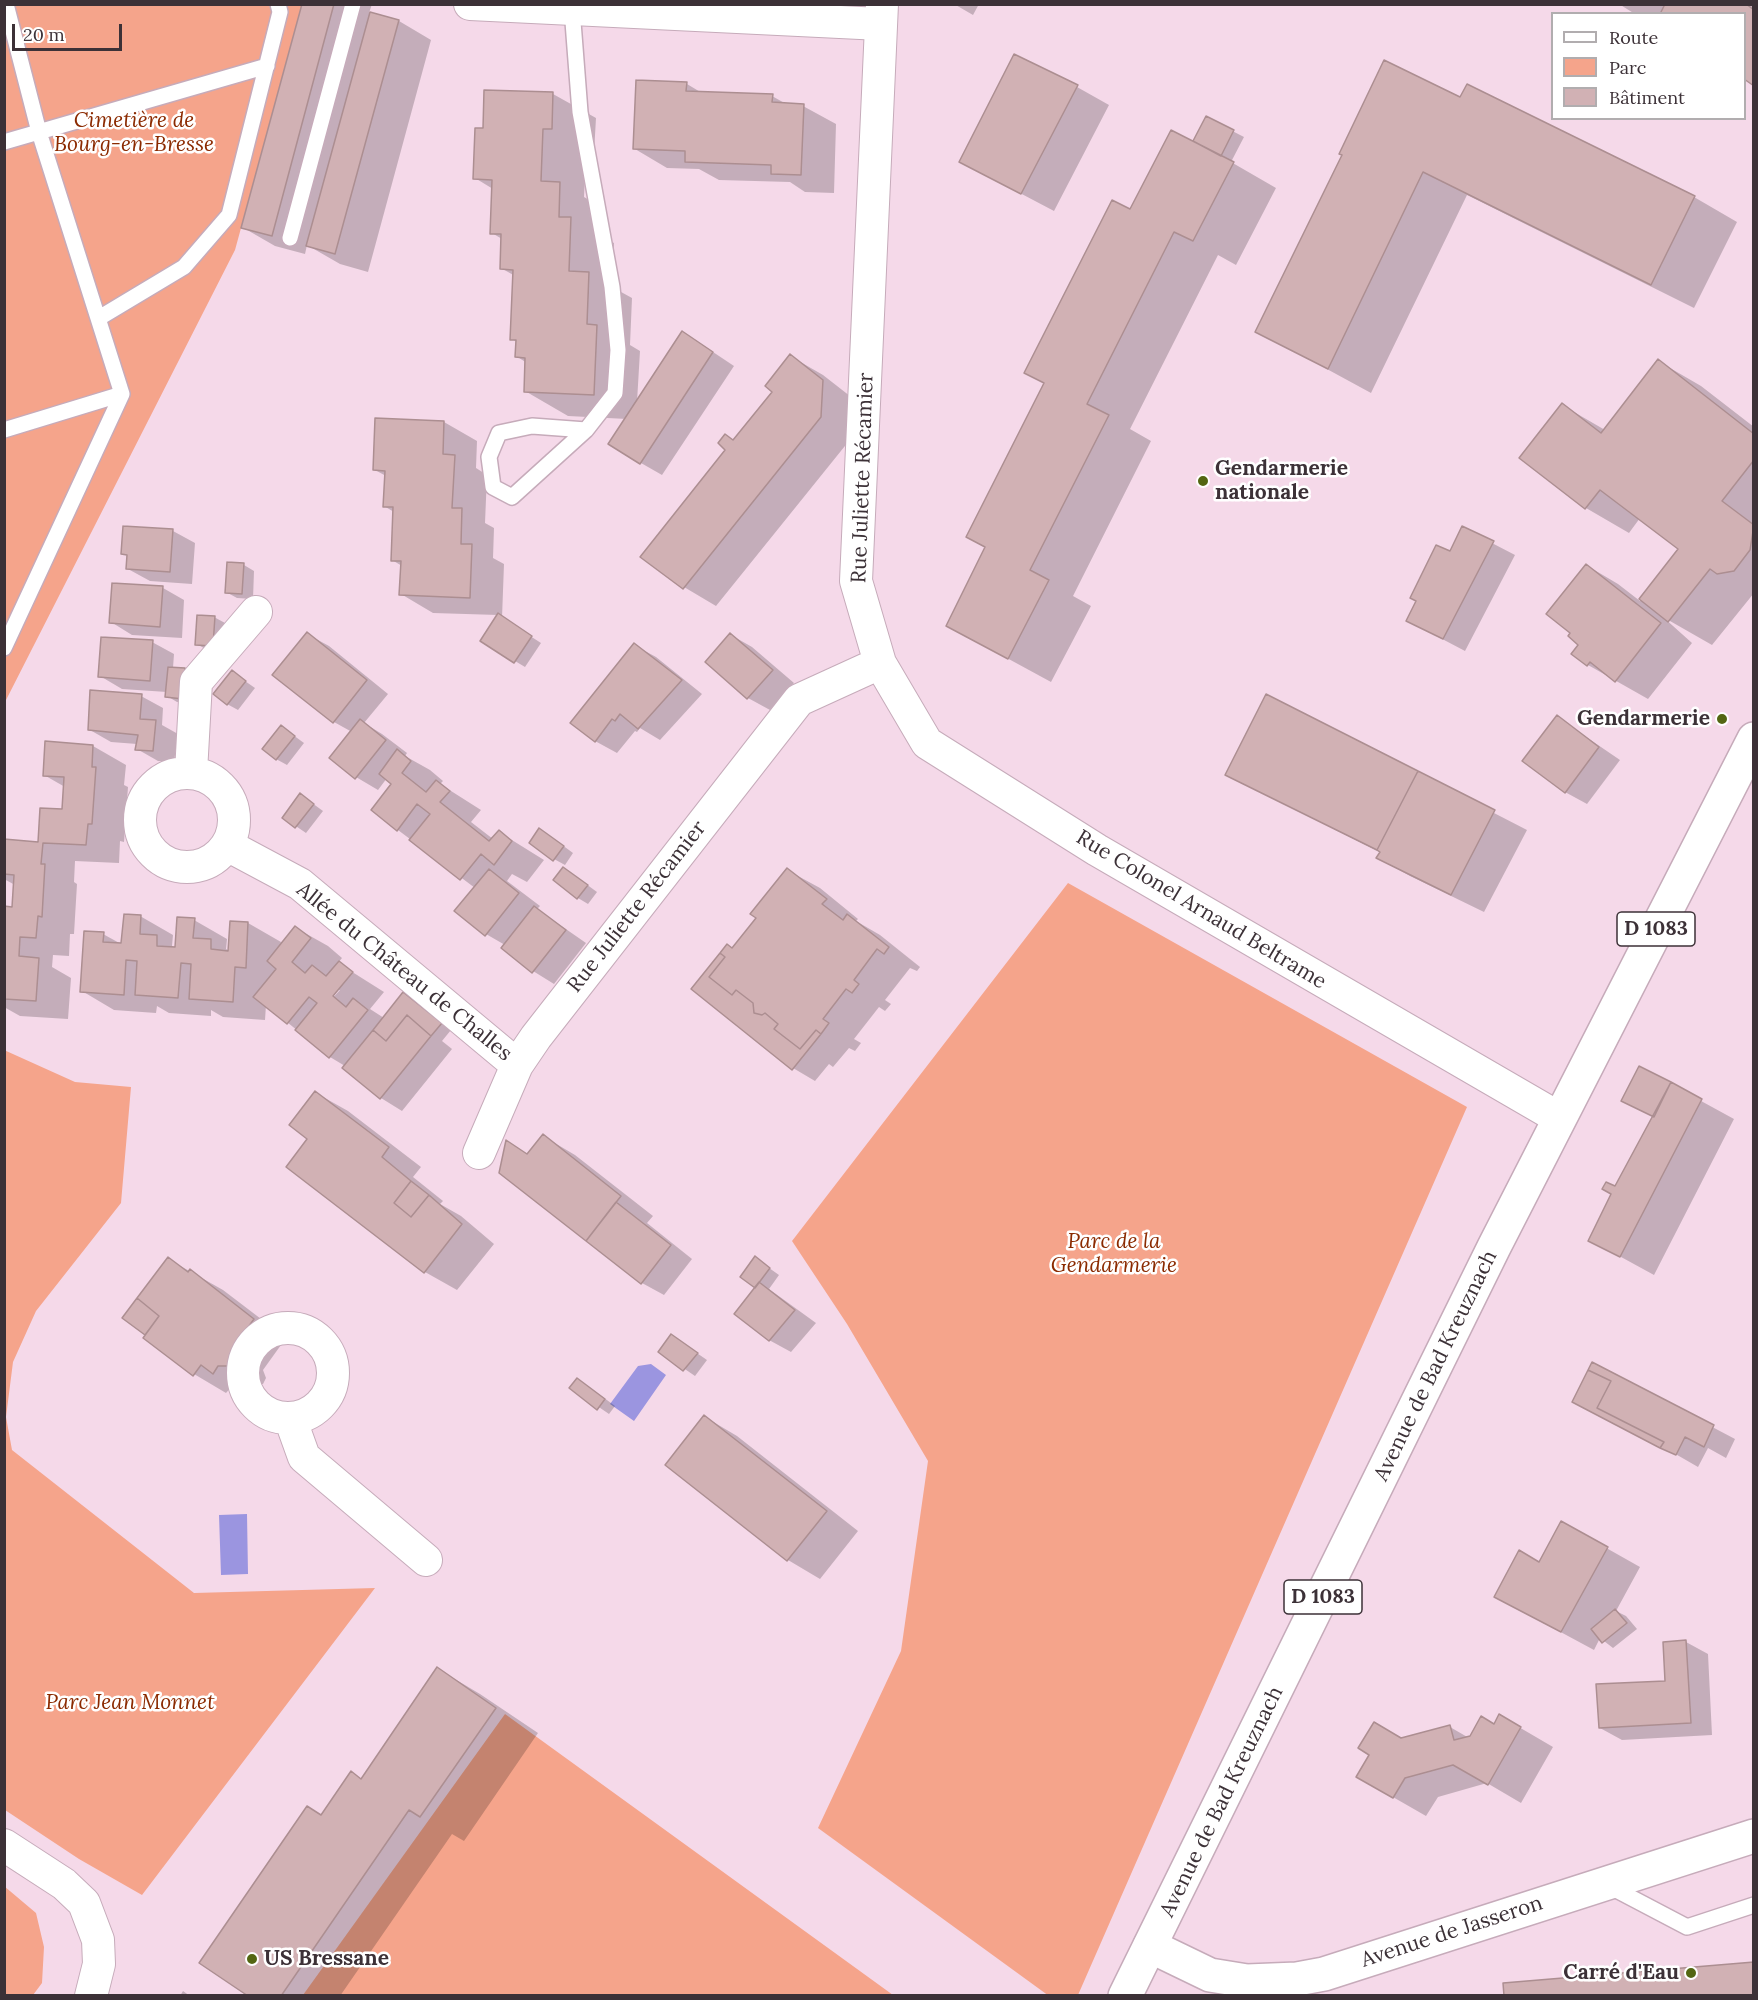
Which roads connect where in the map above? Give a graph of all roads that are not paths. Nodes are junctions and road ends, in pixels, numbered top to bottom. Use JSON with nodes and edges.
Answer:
{"nodes":[{"id":1,"x":6,"y":4,"type":"edge"},
{"id":2,"x":278,"y":4,"type":"edge"},
{"id":3,"x":352,"y":4,"type":"edge"},
{"id":4,"x":470,"y":4,"type":"edge"},
{"id":5,"x":572,"y":9,"type":"junction"},
{"id":6,"x":882,"y":14,"type":"edge"},
{"id":7,"x":267,"y":66,"type":"junction"},
{"id":8,"x":39,"y":132,"type":"junction"},
{"id":9,"x":4,"y":142,"type":"edge"},
{"id":10,"x":290,"y":237,"type":"dead end"},
{"id":11,"x":99,"y":318,"type":"junction"},
{"id":12,"x":122,"y":394,"type":"junction"},
{"id":13,"x":4,"y":430,"type":"edge"},
{"id":14,"x":586,"y":430,"type":"junction"},
{"id":15,"x":256,"y":612,"type":"dead end"},
{"id":16,"x":4,"y":648,"type":"edge"},
{"id":17,"x":880,"y":663,"type":"junction"},
{"id":18,"x":1754,"y":739,"type":"edge"},
{"id":19,"x":191,"y":772,"type":"junction"},
{"id":20,"x":227,"y":845,"type":"junction"},
{"id":21,"x":517,"y":1065,"type":"junction"},
{"id":22,"x":1559,"y":1118,"type":"junction"},
{"id":23,"x":479,"y":1154,"type":"dead end"},
{"id":24,"x":290,"y":1419,"type":"dead end"},
{"id":25,"x":426,"y":1560,"type":"dead end"},
{"id":26,"x":1754,"y":1836,"type":"edge"},
{"id":27,"x":4,"y":1845,"type":"edge"},
{"id":28,"x":1604,"y":1884,"type":"junction"},
{"id":29,"x":1754,"y":1905,"type":"edge"},
{"id":30,"x":1150,"y":1946,"type":"junction"},
{"id":31,"x":91,"y":1995,"type":"edge"},
{"id":32,"x":1125,"y":1995,"type":"edge"}],
"edges":[{"from":1,"to":8,"type":"lane"},
{"from":2,"to":7,"type":"lane"},
{"from":3,"to":10,"type":"lane"},
{"from":4,"to":5,"type":"street"},
{"from":5,"to":6,"type":"street"},
{"from":5,"to":14,"type":"lane"},
{"from":6,"to":17,"type":"street","name":"Rue Juliette Récamier"},
{"from":7,"to":8,"type":"lane"},
{"from":7,"to":11,"type":"lane"},
{"from":8,"to":9,"type":"lane"},
{"from":8,"to":11,"type":"lane"},
{"from":11,"to":12,"type":"lane"},
{"from":12,"to":13,"type":"lane"},
{"from":12,"to":16,"type":"lane"},
{"from":14,"to":14,"type":"lane"},
{"from":15,"to":19,"type":"street"},
{"from":17,"to":21,"type":"street","name":"Rue Juliette Récamier"},
{"from":17,"to":22,"type":"street","name":"Rue Colonel Arnaud Beltrame"},
{"from":18,"to":22,"type":"main road","name":"Avenue de Bad Kreuznach","number":"D 1083"},
{"from":19,"to":20,"type":"street"},
{"from":19,"to":20,"type":"street"},
{"from":20,"to":21,"type":"street","name":"Allée du Château de Challes"},
{"from":21,"to":23,"type":"street","name":"Rue Juliette Récamier"},
{"from":22,"to":30,"type":"main road","name":"Avenue de Bad Kreuznach","number":"D 1083"},
{"from":24,"to":25,"type":"street"},
{"from":26,"to":28,"type":"main road","name":"Avenue de Jasseron"},
{"from":27,"to":31,"type":"street"},
{"from":28,"to":29,"type":"lane"},
{"from":28,"to":30,"type":"main road","name":"Avenue de Jasseron"},
{"from":30,"to":32,"type":"main road","name":"Avenue de Bad Kreuznach","number":"D 1083"}]}
